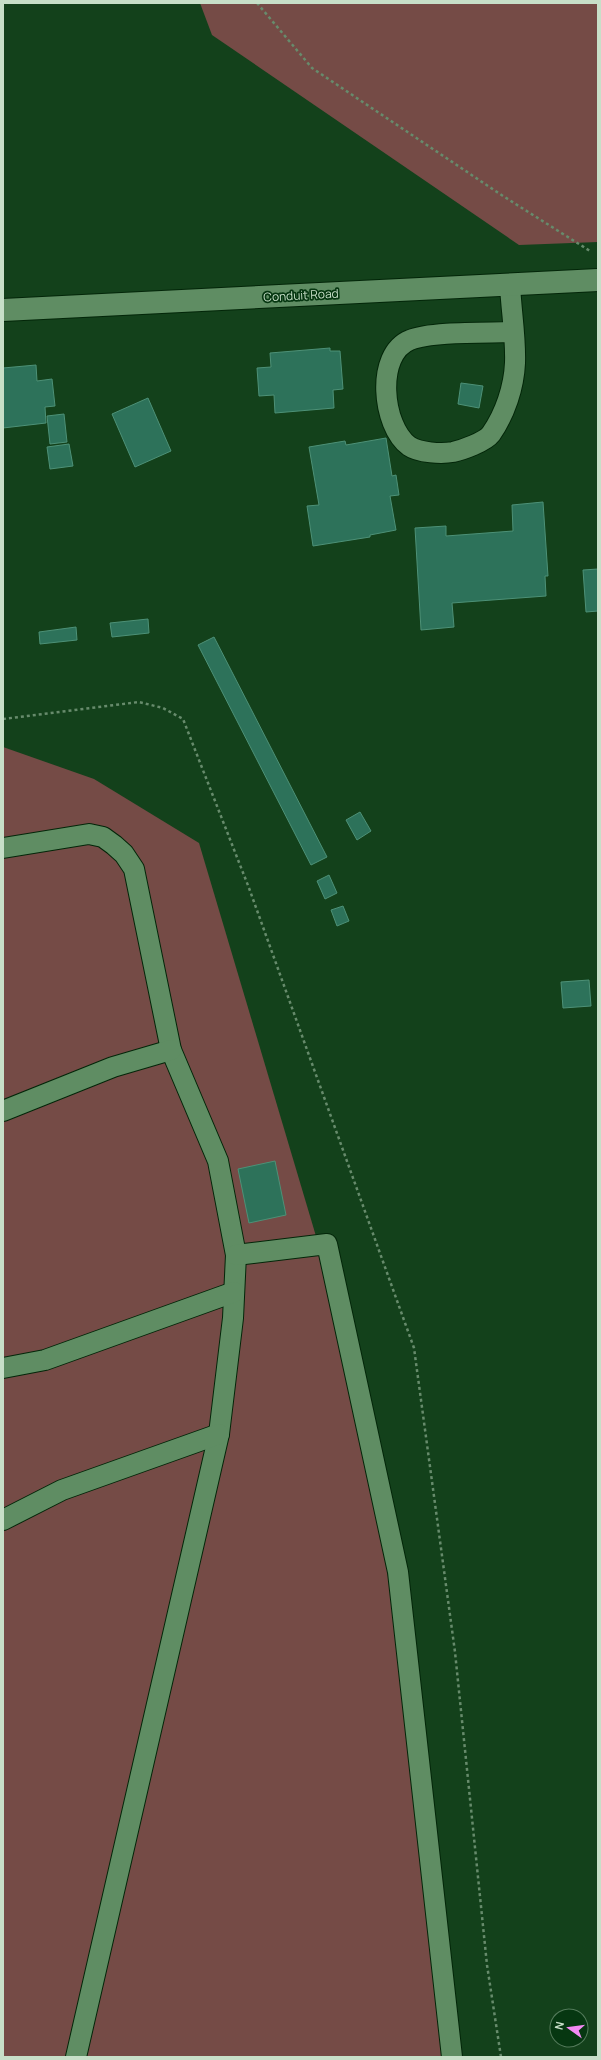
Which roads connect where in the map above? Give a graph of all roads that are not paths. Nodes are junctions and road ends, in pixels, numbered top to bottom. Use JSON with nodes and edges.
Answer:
{"nodes":[{"id":1,"x":598,"y":280,"type":"edge"},
{"id":2,"x":510,"y":284,"type":"junction"},
{"id":3,"x":3,"y":310,"type":"edge"},
{"id":4,"x":513,"y":332,"type":"junction"},
{"id":5,"x":3,"y":848,"type":"edge"},
{"id":6,"x":170,"y":1050,"type":"junction"},
{"id":7,"x":3,"y":1111,"type":"edge"},
{"id":8,"x":236,"y":1255,"type":"junction"},
{"id":9,"x":234,"y":1292,"type":"junction"},
{"id":10,"x":3,"y":1368,"type":"edge"},
{"id":11,"x":219,"y":1434,"type":"junction"},
{"id":12,"x":3,"y":1520,"type":"edge"},
{"id":13,"x":76,"y":2057,"type":"edge"},
{"id":14,"x":452,"y":2057,"type":"edge"}],
"edges":[{"from":1,"to":2,"type":"street","name":"Conduit Road"},
{"from":2,"to":3,"type":"street","name":"Conduit Road"},
{"from":2,"to":4,"type":"lane"},
{"from":4,"to":4,"type":"lane"},
{"from":5,"to":6,"type":"lane"},
{"from":6,"to":7,"type":"lane"},
{"from":6,"to":8,"type":"lane"},
{"from":8,"to":9,"type":"lane"},
{"from":8,"to":14,"type":"lane"},
{"from":9,"to":10,"type":"lane"},
{"from":9,"to":11,"type":"lane"},
{"from":11,"to":12,"type":"lane"},
{"from":11,"to":13,"type":"lane"}]}
